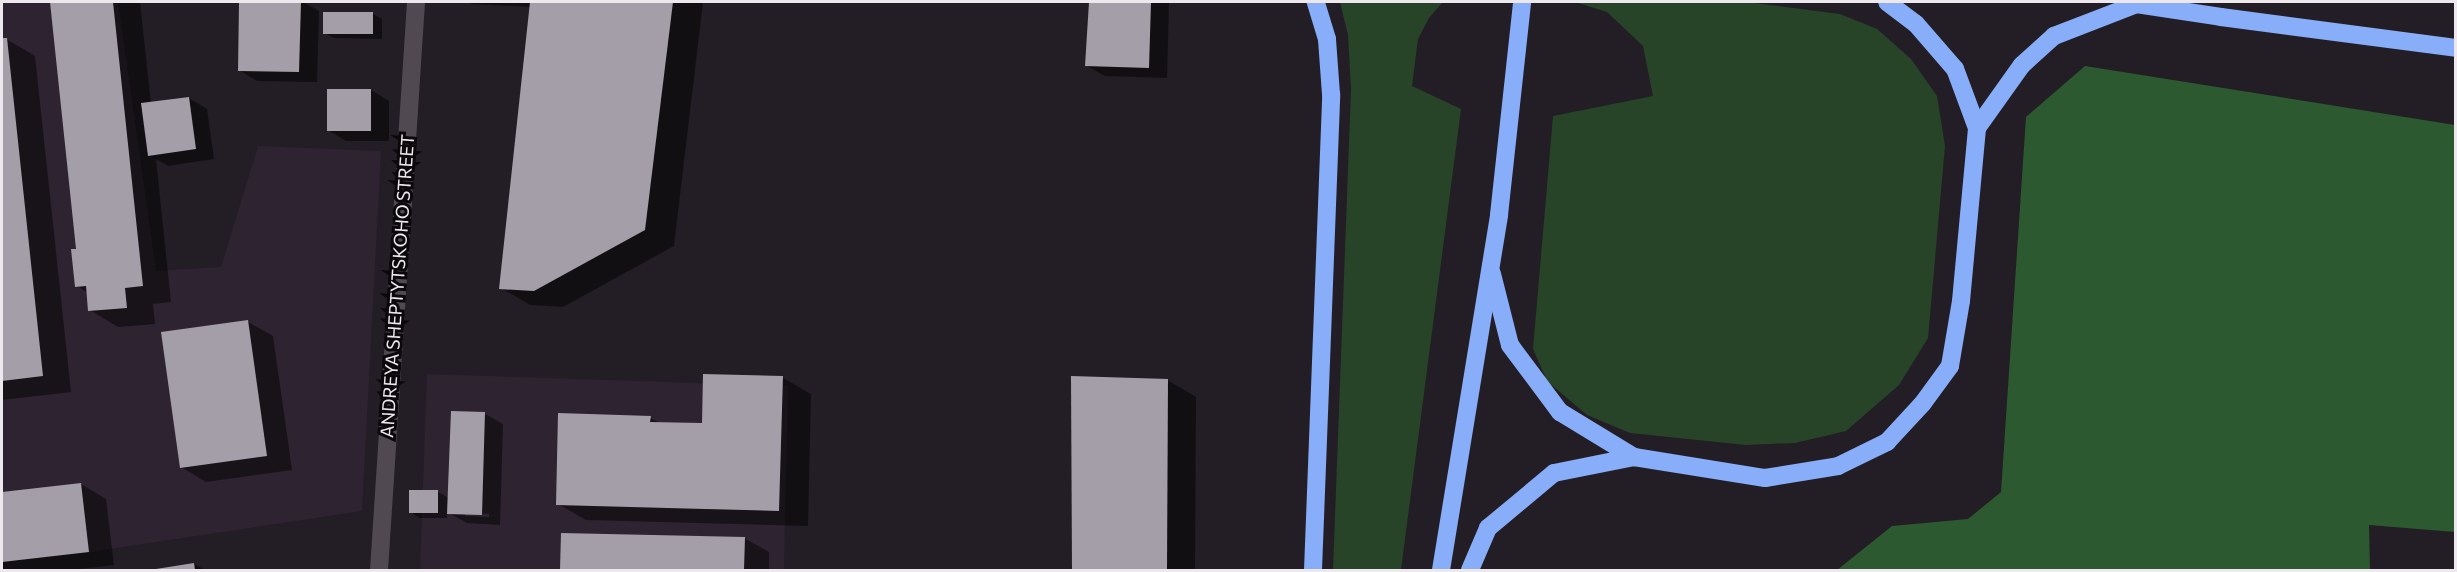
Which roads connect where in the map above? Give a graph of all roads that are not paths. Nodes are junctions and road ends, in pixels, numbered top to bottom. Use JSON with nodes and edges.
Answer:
{"nodes":[{"id":1,"x":416,"y":2,"type":"edge"},
{"id":2,"x":1316,"y":2,"type":"edge"},
{"id":3,"x":1522,"y":2,"type":"edge"},
{"id":4,"x":1887,"y":2,"type":"edge"},
{"id":5,"x":2132,"y":2,"type":"edge"},
{"id":6,"x":2456,"y":48,"type":"edge"},
{"id":7,"x":1977,"y":128,"type":"junction"},
{"id":8,"x":1490,"y":266,"type":"junction"},
{"id":9,"x":1634,"y":457,"type":"junction"},
{"id":10,"x":379,"y":570,"type":"edge"},
{"id":11,"x":1313,"y":570,"type":"edge"},
{"id":12,"x":1441,"y":570,"type":"edge"},
{"id":13,"x":1470,"y":570,"type":"edge"}],
"edges":[{"from":1,"to":10,"type":"street","name":"ANDREYA SHEPTYTSKOHO STREET"},
{"from":2,"to":11,"type":"highway"},
{"from":3,"to":8,"type":"highway"},
{"from":4,"to":7,"type":"highway"},
{"from":5,"to":6,"type":"highway"},
{"from":5,"to":7,"type":"highway"},
{"from":7,"to":9,"type":"highway"},
{"from":8,"to":9,"type":"highway"},
{"from":8,"to":12,"type":"highway"},
{"from":9,"to":13,"type":"highway"}]}
